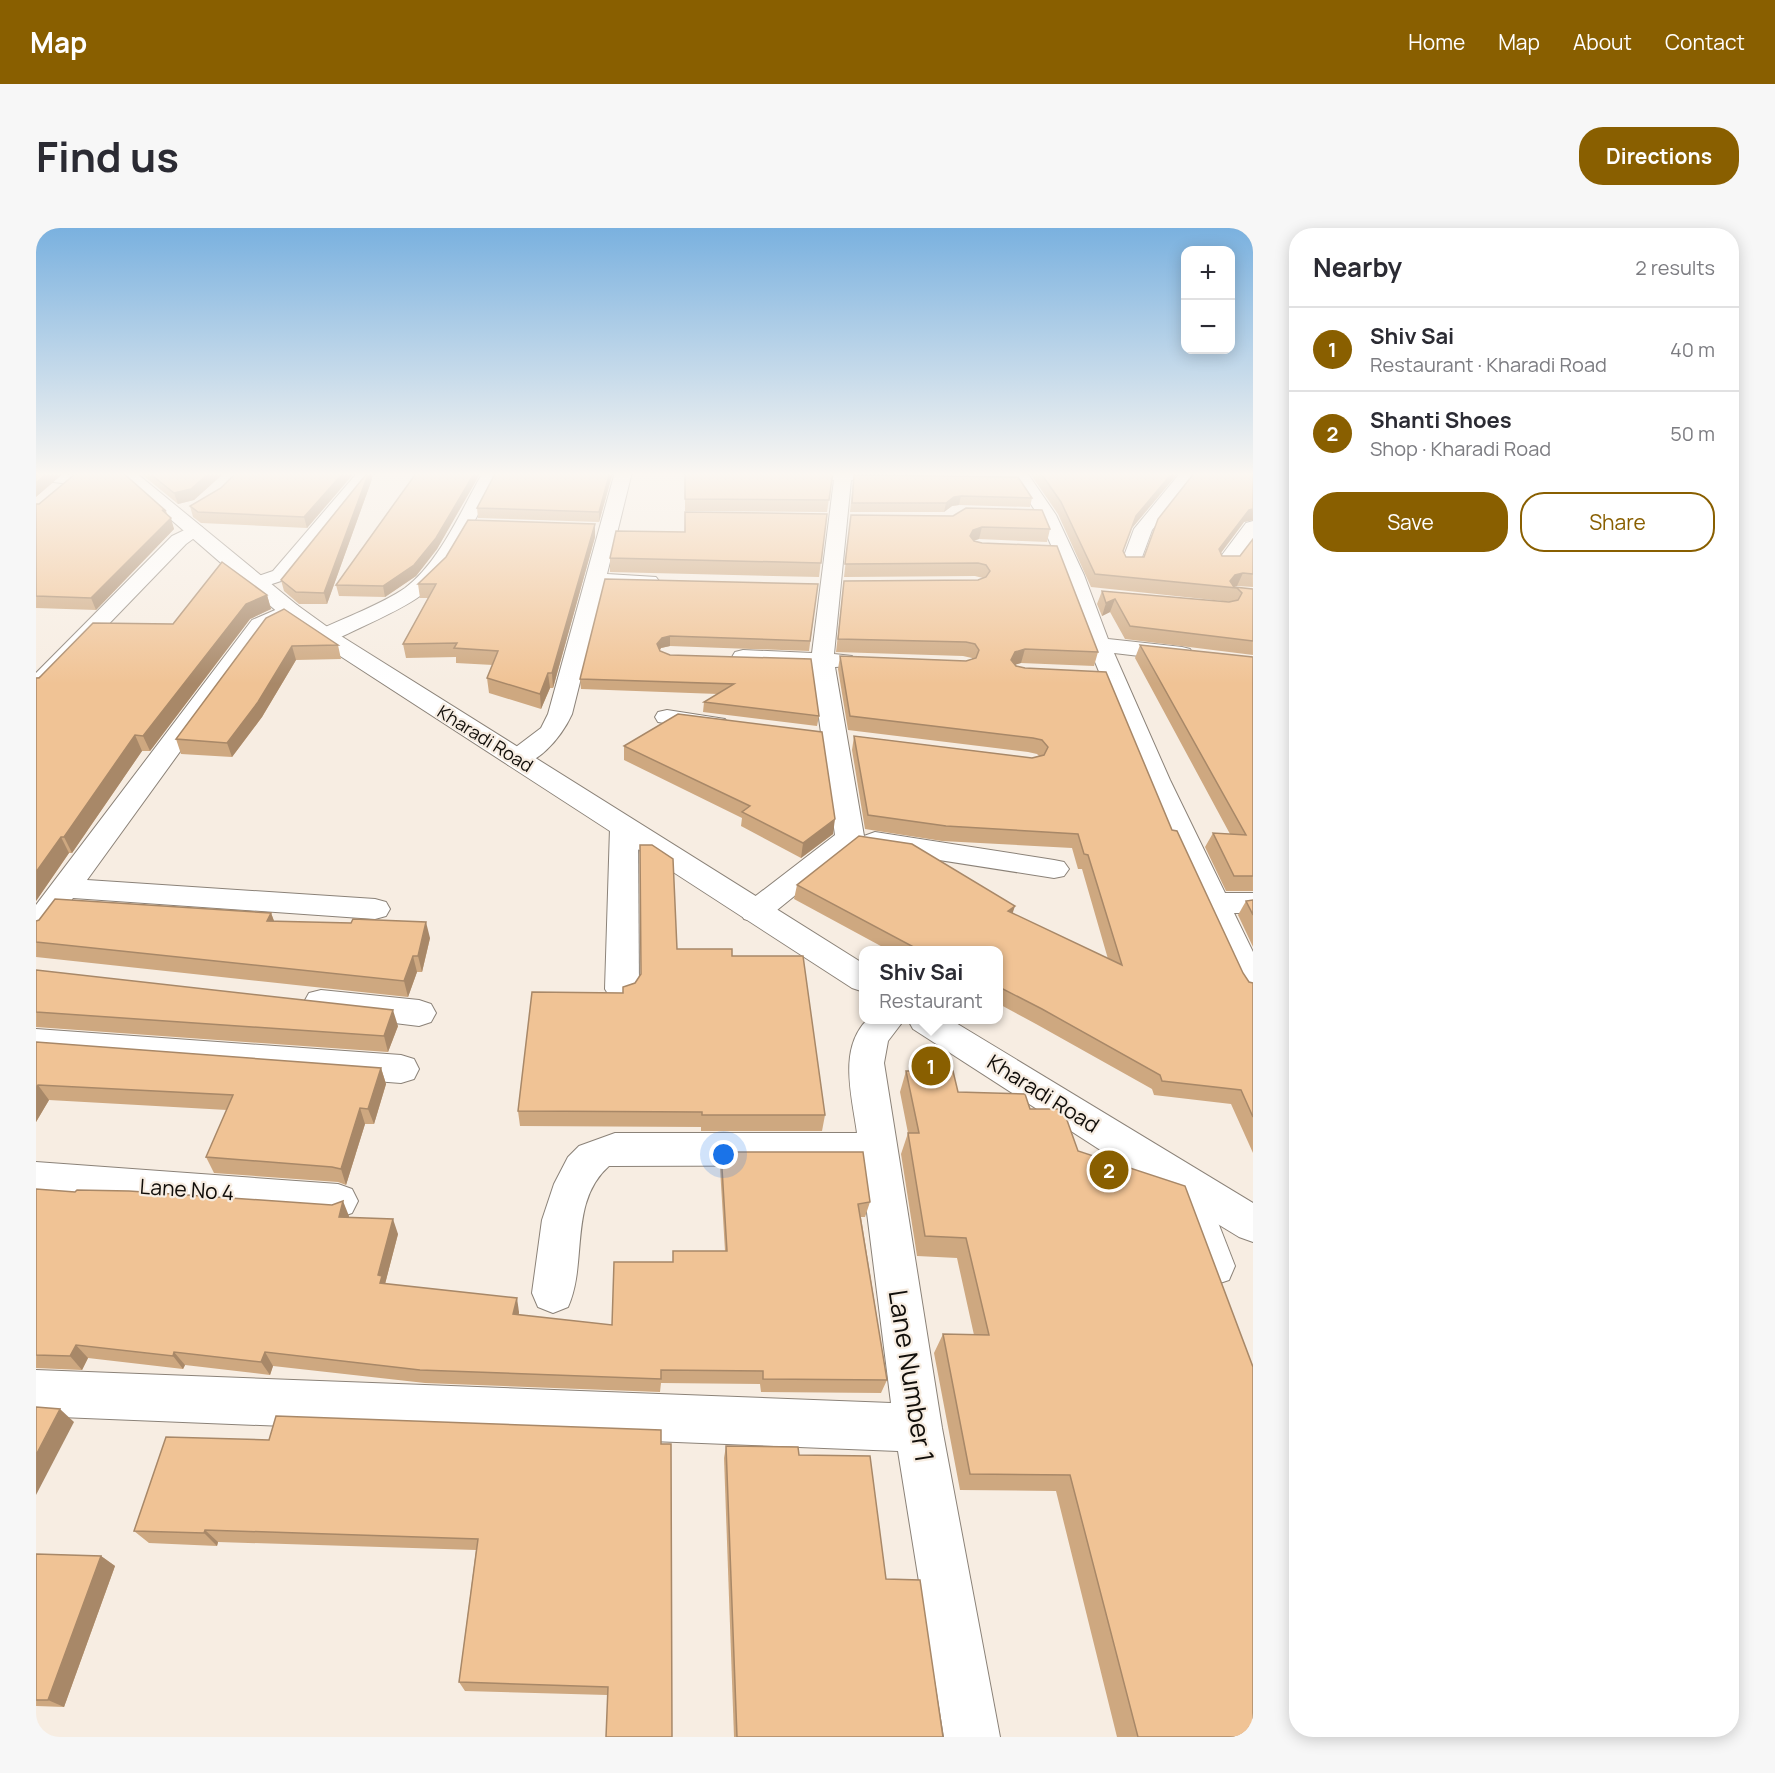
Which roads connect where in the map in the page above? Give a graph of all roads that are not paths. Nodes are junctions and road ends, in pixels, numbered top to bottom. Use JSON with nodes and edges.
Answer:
{"nodes":[{"id":1,"x":177,"y":542,"type":"edge"},
{"id":2,"x":213,"y":542,"type":"edge"},
{"id":3,"x":308,"y":542,"type":"edge"},
{"id":4,"x":453,"y":542,"type":"edge"},
{"id":5,"x":607,"y":542,"type":"edge"},
{"id":6,"x":837,"y":542,"type":"edge"},
{"id":7,"x":1048,"y":542,"type":"edge"},
{"id":8,"x":1138,"y":542,"type":"edge"},
{"id":9,"x":1241,"y":542,"type":"edge"},
{"id":10,"x":1226,"y":563,"type":"edge"},
{"id":11,"x":1131,"y":564,"type":"edge"},
{"id":12,"x":597,"y":580,"type":"junction"},
{"id":13,"x":668,"y":582,"type":"edge"},
{"id":14,"x":257,"y":583,"type":"junction"},
{"id":15,"x":289,"y":610,"type":"junction"},
{"id":16,"x":325,"y":636,"type":"junction"},
{"id":17,"x":1099,"y":645,"type":"junction"},
{"id":18,"x":717,"y":657,"type":"edge"},
{"id":19,"x":1202,"y":657,"type":"edge"},
{"id":20,"x":822,"y":660,"type":"junction"},
{"id":21,"x":869,"y":662,"type":"edge"},
{"id":22,"x":36,"y":686,"type":"edge"},
{"id":23,"x":667,"y":717,"type":"dead end"},
{"id":24,"x":745,"y":727,"type":"edge"},
{"id":25,"x":517,"y":759,"type":"junction"},
{"id":26,"x":624,"y":828,"type":"junction"},
{"id":27,"x":850,"y":838,"type":"junction"},
{"id":28,"x":1054,"y":869,"type":"dead end"},
{"id":29,"x":65,"y":888,"type":"junction"},
{"id":30,"x":1213,"y":903,"type":"junction"},
{"id":31,"x":1253,"y":903,"type":"edge"},
{"id":32,"x":375,"y":909,"type":"dead end"},
{"id":33,"x":755,"y":912,"type":"junction"},
{"id":34,"x":36,"y":927,"type":"edge"},
{"id":35,"x":859,"y":977,"type":"edge"},
{"id":36,"x":1253,"y":986,"type":"edge"},
{"id":37,"x":622,"y":989,"type":"edge"},
{"id":38,"x":292,"y":999,"type":"edge"},
{"id":39,"x":419,"y":1013,"type":"dead end"},
{"id":40,"x":883,"y":1024,"type":"edge"},
{"id":41,"x":931,"y":1024,"type":"edge"},
{"id":42,"x":36,"y":1042,"type":"edge"},
{"id":43,"x":401,"y":1069,"type":"dead end"},
{"id":44,"x":878,"y":1149,"type":"junction"},
{"id":45,"x":36,"y":1179,"type":"edge"},
{"id":46,"x":1184,"y":1183,"type":"junction"},
{"id":47,"x":338,"y":1201,"type":"edge"},
{"id":48,"x":1253,"y":1224,"type":"edge"},
{"id":49,"x":552,"y":1293,"type":"dead end"},
{"id":50,"x":1228,"y":1304,"type":"edge"},
{"id":51,"x":36,"y":1393,"type":"edge"},
{"id":52,"x":918,"y":1428,"type":"junction"},
{"id":53,"x":972,"y":1737,"type":"edge"}],
"edges":[{"from":1,"to":22,"type":"street"},
{"from":2,"to":14,"type":"street","name":"Kharadi Road"},
{"from":3,"to":14,"type":"street"},
{"from":4,"to":16,"type":"street"},
{"from":5,"to":12,"type":"street"},
{"from":6,"to":20,"type":"street"},
{"from":7,"to":17,"type":"street"},
{"from":8,"to":11,"type":"street"},
{"from":9,"to":10,"type":"street"},
{"from":12,"to":13,"type":"street"},
{"from":12,"to":25,"type":"street"},
{"from":14,"to":15,"type":"street","name":"Kharadi Road"},
{"from":15,"to":16,"type":"street","name":"Kharadi Road"},
{"from":15,"to":29,"type":"street"},
{"from":16,"to":25,"type":"street","name":"Kharadi Road"},
{"from":17,"to":19,"type":"street"},
{"from":17,"to":30,"type":"street"},
{"from":18,"to":20,"type":"street"},
{"from":20,"to":21,"type":"street"},
{"from":20,"to":27,"type":"street"},
{"from":23,"to":24,"type":"street"},
{"from":25,"to":26,"type":"street","name":"Kharadi Road"},
{"from":26,"to":33,"type":"street","name":"Kharadi Road"},
{"from":26,"to":37,"type":"street"},
{"from":27,"to":28,"type":"street"},
{"from":27,"to":33,"type":"street"},
{"from":29,"to":32,"type":"street"},
{"from":29,"to":34,"type":"street"},
{"from":30,"to":31,"type":"street"},
{"from":30,"to":36,"type":"street"},
{"from":33,"to":35,"type":"street","name":"Kharadi Road"},
{"from":38,"to":39,"type":"street"},
{"from":40,"to":44,"type":"street","name":"Lane Number 1"},
{"from":41,"to":46,"type":"street","name":"Kharadi Road"},
{"from":42,"to":43,"type":"street"},
{"from":44,"to":49,"type":"street"},
{"from":44,"to":52,"type":"street","name":"Lane Number 1"},
{"from":45,"to":47,"type":"street","name":"Lane No 4"},
{"from":46,"to":48,"type":"street","name":"Kharadi Road"},
{"from":46,"to":50,"type":"street"},
{"from":51,"to":52,"type":"street"},
{"from":52,"to":53,"type":"street","name":"Lane Number 1"}]}
